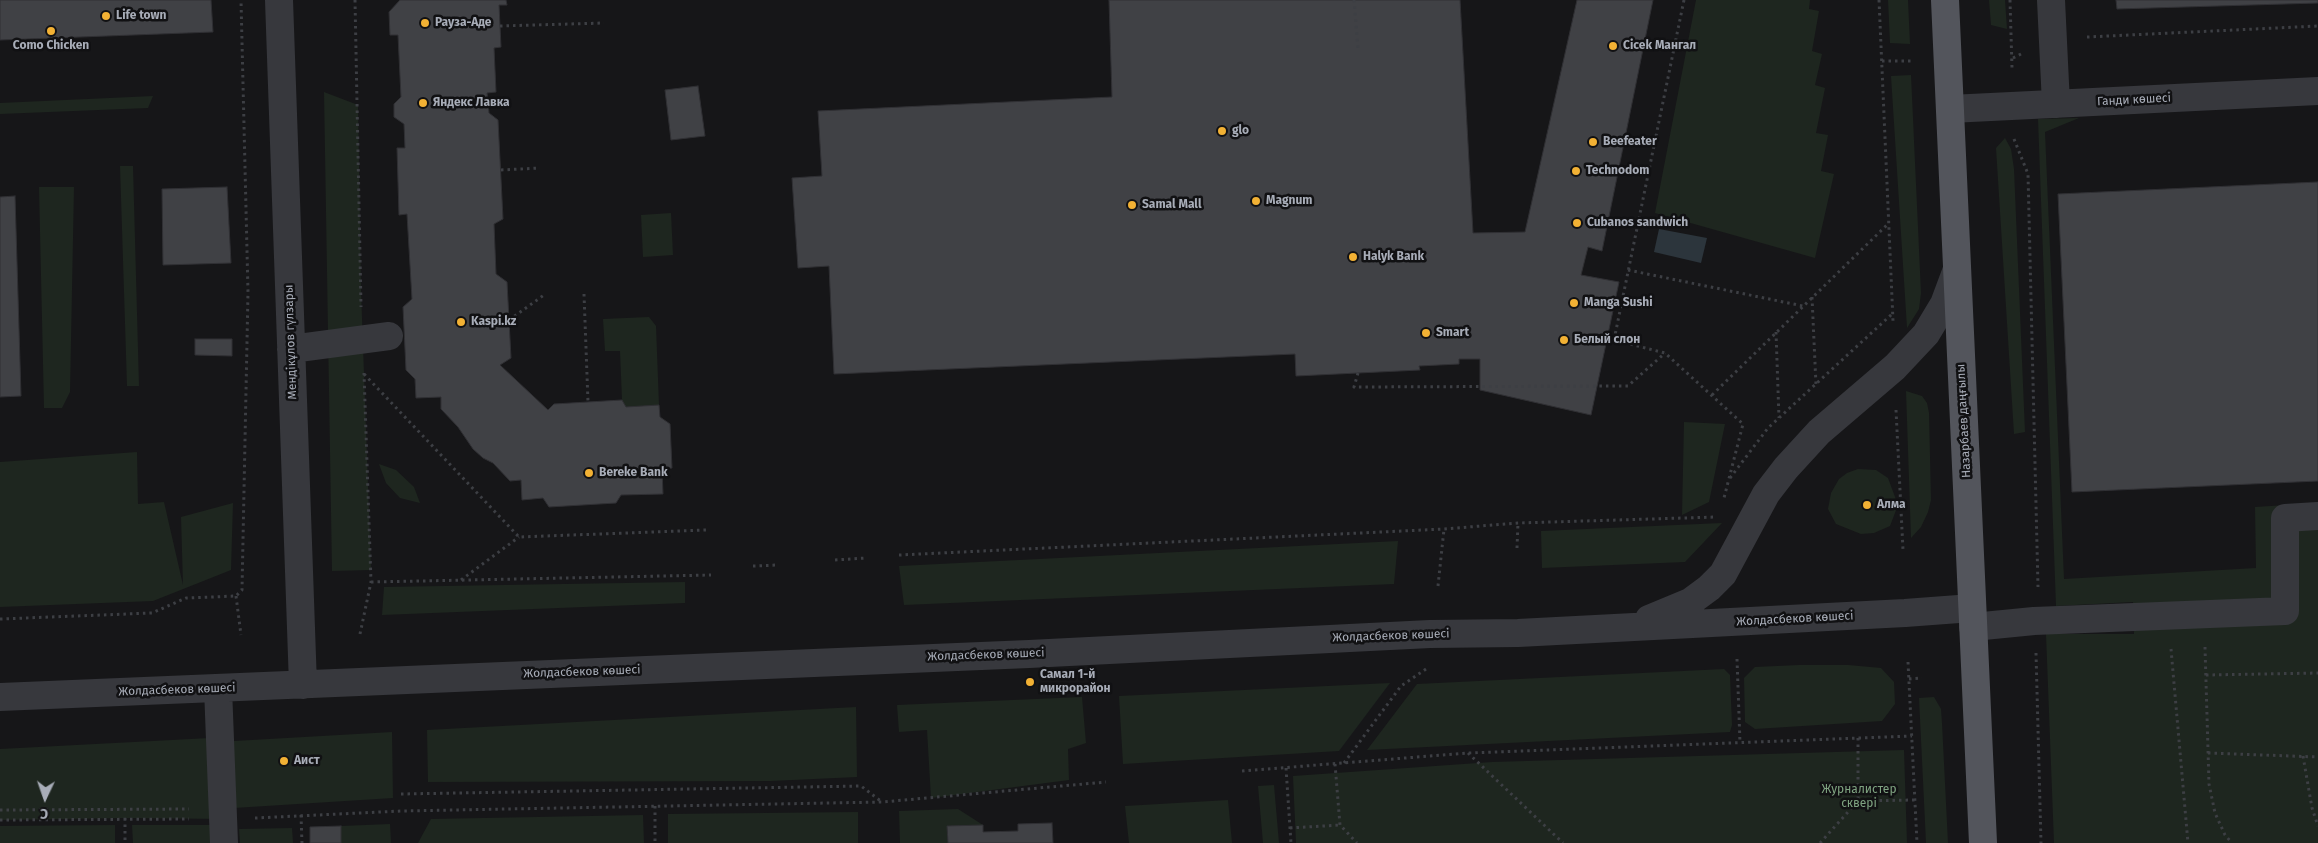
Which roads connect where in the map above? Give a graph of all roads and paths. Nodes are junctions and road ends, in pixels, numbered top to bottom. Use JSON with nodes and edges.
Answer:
{"nodes":[{"id":1,"x":241,"y":0,"type":"edge"},
{"id":2,"x":278,"y":0,"type":"edge"},
{"id":3,"x":355,"y":0,"type":"edge"},
{"id":4,"x":1354,"y":0,"type":"edge"},
{"id":5,"x":1684,"y":0,"type":"edge"},
{"id":6,"x":1880,"y":0,"type":"edge"},
{"id":7,"x":1945,"y":0,"type":"edge"},
{"id":8,"x":2010,"y":0,"type":"edge"},
{"id":9,"x":2050,"y":0,"type":"edge"},
{"id":10,"x":604,"y":23,"type":"dead end"},
{"id":11,"x":500,"y":26,"type":"dead end"},
{"id":12,"x":2318,"y":26,"type":"edge"},
{"id":13,"x":2052,"y":39,"type":"junction"},
{"id":14,"x":1358,"y":50,"type":"dead end"},
{"id":15,"x":2013,"y":58,"type":"junction"},
{"id":16,"x":1882,"y":61,"type":"junction"},
{"id":17,"x":1911,"y":61,"type":"dead end"},
{"id":18,"x":2012,"y":68,"type":"dead end"},
{"id":19,"x":2318,"y":91,"type":"edge"},
{"id":20,"x":2056,"y":104,"type":"junction"},
{"id":21,"x":1950,"y":109,"type":"junction"},
{"id":22,"x":358,"y":135,"type":"dead end"},
{"id":23,"x":2013,"y":136,"type":"dead end"},
{"id":24,"x":540,"y":168,"type":"dead end"},
{"id":25,"x":501,"y":170,"type":"dead end"},
{"id":26,"x":1889,"y":222,"type":"junction"},
{"id":27,"x":1957,"y":269,"type":"junction"},
{"id":28,"x":1628,"y":270,"type":"junction"},
{"id":29,"x":584,"y":294,"type":"dead end"},
{"id":30,"x":544,"y":295,"type":"dead end"},
{"id":31,"x":1812,"y":297,"type":"junction"},
{"id":32,"x":1803,"y":306,"type":"junction"},
{"id":33,"x":1893,"y":314,"type":"junction"},
{"id":34,"x":509,"y":320,"type":"dead end"},
{"id":35,"x":1893,"y":323,"type":"dead end"},
{"id":36,"x":1776,"y":332,"type":"junction"},
{"id":37,"x":390,"y":336,"type":"dead end"},
{"id":38,"x":291,"y":349,"type":"junction"},
{"id":39,"x":1666,"y":353,"type":"junction"},
{"id":40,"x":1358,"y":373,"type":"dead end"},
{"id":41,"x":364,"y":374,"type":"dead end"},
{"id":42,"x":1816,"y":386,"type":"junction"},
{"id":43,"x":1712,"y":395,"type":"junction"},
{"id":44,"x":1896,"y":400,"type":"dead end"},
{"id":45,"x":588,"y":402,"type":"dead end"},
{"id":46,"x":1779,"y":419,"type":"junction"},
{"id":47,"x":1728,"y":480,"type":"junction"},
{"id":48,"x":1723,"y":503,"type":"dead end"},
{"id":49,"x":1721,"y":510,"type":"dead end"},
{"id":50,"x":2318,"y":516,"type":"edge"},
{"id":51,"x":1518,"y":523,"type":"junction"},
{"id":52,"x":1444,"y":528,"type":"junction"},
{"id":53,"x":706,"y":530,"type":"dead end"},
{"id":54,"x":519,"y":537,"type":"junction"},
{"id":55,"x":1517,"y":548,"type":"dead end"},
{"id":56,"x":1903,"y":550,"type":"dead end"},
{"id":57,"x":899,"y":555,"type":"dead end"},
{"id":58,"x":866,"y":558,"type":"dead end"},
{"id":59,"x":835,"y":560,"type":"dead end"},
{"id":60,"x":778,"y":564,"type":"dead end"},
{"id":61,"x":753,"y":566,"type":"dead end"},
{"id":62,"x":711,"y":575,"type":"dead end"},
{"id":63,"x":461,"y":580,"type":"junction"},
{"id":64,"x":1438,"y":586,"type":"dead end"},
{"id":65,"x":236,"y":596,"type":"junction"},
{"id":66,"x":2204,"y":614,"type":"junction"},
{"id":67,"x":2168,"y":616,"type":"junction"},
{"id":68,"x":1973,"y":617,"type":"junction"},
{"id":69,"x":0,"y":620,"type":"edge"},
{"id":70,"x":2034,"y":621,"type":"junction"},
{"id":71,"x":1622,"y":628,"type":"junction"},
{"id":72,"x":360,"y":634,"type":"dead end"},
{"id":73,"x":242,"y":635,"type":"dead end"},
{"id":74,"x":1737,"y":659,"type":"dead end"},
{"id":75,"x":1908,"y":662,"type":"dead end"},
{"id":76,"x":1426,"y":669,"type":"dead end"},
{"id":77,"x":2318,"y":673,"type":"edge"},
{"id":78,"x":2206,"y":675,"type":"junction"},
{"id":79,"x":1922,"y":678,"type":"dead end"},
{"id":80,"x":1910,"y":679,"type":"junction"},
{"id":81,"x":303,"y":684,"type":"junction"},
{"id":82,"x":218,"y":688,"type":"junction"},
{"id":83,"x":0,"y":697,"type":"edge"},
{"id":84,"x":1912,"y":736,"type":"junction"},
{"id":85,"x":1858,"y":738,"type":"junction"},
{"id":86,"x":1740,"y":743,"type":"junction"},
{"id":87,"x":1468,"y":753,"type":"junction"},
{"id":88,"x":2208,"y":753,"type":"junction"},
{"id":89,"x":2303,"y":756,"type":"junction"},
{"id":90,"x":2318,"y":757,"type":"edge"},
{"id":91,"x":1344,"y":763,"type":"junction"},
{"id":92,"x":1335,"y":764,"type":"junction"},
{"id":93,"x":1286,"y":768,"type":"junction"},
{"id":94,"x":1242,"y":771,"type":"dead end"},
{"id":95,"x":1106,"y":782,"type":"dead end"},
{"id":96,"x":401,"y":794,"type":"dead end"},
{"id":97,"x":1915,"y":800,"type":"junction"},
{"id":98,"x":1858,"y":801,"type":"junction"},
{"id":99,"x":882,"y":802,"type":"junction"},
{"id":100,"x":654,"y":806,"type":"junction"},
{"id":101,"x":0,"y":810,"type":"edge"},
{"id":102,"x":301,"y":815,"type":"junction"},
{"id":103,"x":125,"y":818,"type":"junction"},
{"id":104,"x":0,"y":820,"type":"edge"},
{"id":105,"x":1340,"y":825,"type":"junction"},
{"id":106,"x":2318,"y":826,"type":"edge"},
{"id":107,"x":1290,"y":828,"type":"junction"},
{"id":108,"x":224,"y":831,"type":"edge"},
{"id":109,"x":125,"y":843,"type":"edge"},
{"id":110,"x":302,"y":843,"type":"edge"},
{"id":111,"x":655,"y":843,"type":"edge"},
{"id":112,"x":1291,"y":843,"type":"edge"},
{"id":113,"x":1357,"y":843,"type":"edge"},
{"id":114,"x":1563,"y":843,"type":"edge"},
{"id":115,"x":1820,"y":843,"type":"edge"},
{"id":116,"x":1917,"y":843,"type":"edge"},
{"id":117,"x":1983,"y":843,"type":"edge"},
{"id":118,"x":2041,"y":843,"type":"edge"},
{"id":119,"x":2188,"y":843,"type":"edge"},
{"id":120,"x":2232,"y":843,"type":"edge"}],
"edges":[{"from":1,"to":65,"type":"path"},
{"from":2,"to":38,"type":"street","name":"Мендікұлов гүлзары"},
{"from":3,"to":22,"type":"path"},
{"from":4,"to":14,"type":"path"},
{"from":5,"to":28,"type":"path"},
{"from":6,"to":16,"type":"path"},
{"from":7,"to":21,"type":"main road","name":"Назарбаев даңғылы"},
{"from":8,"to":15,"type":"path"},
{"from":9,"to":13,"type":"street"},
{"from":10,"to":11,"type":"path"},
{"from":12,"to":13,"type":"path"},
{"from":13,"to":15,"type":"path"},
{"from":13,"to":20,"type":"street"},
{"from":15,"to":18,"type":"path"},
{"from":16,"to":17,"type":"path"},
{"from":16,"to":26,"type":"path"},
{"from":19,"to":20,"type":"street","name":"Ганди көшесі"},
{"from":20,"to":21,"type":"street","name":"Ганди көшесі"},
{"from":21,"to":27,"type":"main road","name":"Назарбаев даңғылы"},
{"from":23,"to":70,"type":"path"},
{"from":24,"to":25,"type":"path"},
{"from":26,"to":31,"type":"path"},
{"from":26,"to":33,"type":"path"},
{"from":27,"to":68,"type":"main road","name":"Назарбаев даңғылы"},
{"from":27,"to":71,"type":"street"},
{"from":28,"to":32,"type":"path"},
{"from":28,"to":39,"type":"path"},
{"from":29,"to":45,"type":"path"},
{"from":30,"to":34,"type":"path"},
{"from":31,"to":32,"type":"path"},
{"from":31,"to":42,"type":"path"},
{"from":32,"to":36,"type":"path"},
{"from":33,"to":35,"type":"path"},
{"from":33,"to":42,"type":"path"},
{"from":36,"to":43,"type":"path"},
{"from":36,"to":46,"type":"path"},
{"from":37,"to":38,"type":"street"},
{"from":38,"to":81,"type":"street","name":"Мендікұлов гүлзары"},
{"from":39,"to":40,"type":"path"},
{"from":39,"to":43,"type":"path"},
{"from":41,"to":54,"type":"path"},
{"from":42,"to":46,"type":"path"},
{"from":43,"to":47,"type":"path"},
{"from":44,"to":56,"type":"path"},
{"from":46,"to":47,"type":"path"},
{"from":47,"to":48,"type":"path"},
{"from":49,"to":51,"type":"path"},
{"from":50,"to":66,"type":"street","name":"Жолдасбеков көшесі"},
{"from":51,"to":52,"type":"path"},
{"from":51,"to":55,"type":"path"},
{"from":52,"to":57,"type":"path"},
{"from":52,"to":64,"type":"path"},
{"from":53,"to":54,"type":"path"},
{"from":54,"to":63,"type":"path"},
{"from":58,"to":59,"type":"path"},
{"from":60,"to":61,"type":"path"},
{"from":62,"to":63,"type":"path"},
{"from":63,"to":72,"type":"path"},
{"from":65,"to":69,"type":"path"},
{"from":65,"to":73,"type":"path"},
{"from":66,"to":67,"type":"street","name":"Жолдасбеков көшесі"},
{"from":66,"to":78,"type":"path"},
{"from":67,"to":70,"type":"street","name":"Жолдасбеков көшесі"},
{"from":67,"to":119,"type":"path"},
{"from":68,"to":70,"type":"street","name":"Жолдасбеков көшесі"},
{"from":68,"to":71,"type":"street","name":"Жолдасбеков көшесі"},
{"from":68,"to":117,"type":"main road","name":"Назарбаев даңғылы"},
{"from":70,"to":118,"type":"path"},
{"from":71,"to":81,"type":"street","name":"Жолдасбеков көшесі"},
{"from":74,"to":86,"type":"path"},
{"from":75,"to":80,"type":"path"},
{"from":76,"to":91,"type":"path"},
{"from":77,"to":78,"type":"path"},
{"from":78,"to":88,"type":"path"},
{"from":79,"to":80,"type":"path"},
{"from":80,"to":84,"type":"path"},
{"from":81,"to":82,"type":"street","name":"Жолдасбеков көшесі"},
{"from":82,"to":83,"type":"street","name":"Жолдасбеков көшесі"},
{"from":82,"to":108,"type":"street"},
{"from":84,"to":85,"type":"path"},
{"from":84,"to":97,"type":"path"},
{"from":85,"to":86,"type":"path"},
{"from":85,"to":98,"type":"path"},
{"from":86,"to":87,"type":"path"},
{"from":87,"to":91,"type":"path"},
{"from":87,"to":114,"type":"path"},
{"from":88,"to":89,"type":"path"},
{"from":88,"to":120,"type":"path"},
{"from":89,"to":90,"type":"path"},
{"from":89,"to":106,"type":"path"},
{"from":91,"to":92,"type":"path"},
{"from":92,"to":93,"type":"path"},
{"from":92,"to":105,"type":"path"},
{"from":93,"to":94,"type":"path"},
{"from":93,"to":107,"type":"path"},
{"from":95,"to":99,"type":"path"},
{"from":96,"to":99,"type":"path"},
{"from":97,"to":98,"type":"path"},
{"from":97,"to":116,"type":"path"},
{"from":98,"to":115,"type":"path"},
{"from":99,"to":100,"type":"path"},
{"from":100,"to":102,"type":"path"},
{"from":100,"to":111,"type":"path"},
{"from":101,"to":108,"type":"path"},
{"from":102,"to":108,"type":"path"},
{"from":102,"to":110,"type":"path"},
{"from":103,"to":104,"type":"path"},
{"from":103,"to":108,"type":"path"},
{"from":103,"to":109,"type":"path"},
{"from":105,"to":107,"type":"path"},
{"from":105,"to":113,"type":"path"},
{"from":107,"to":112,"type":"path"}]}
